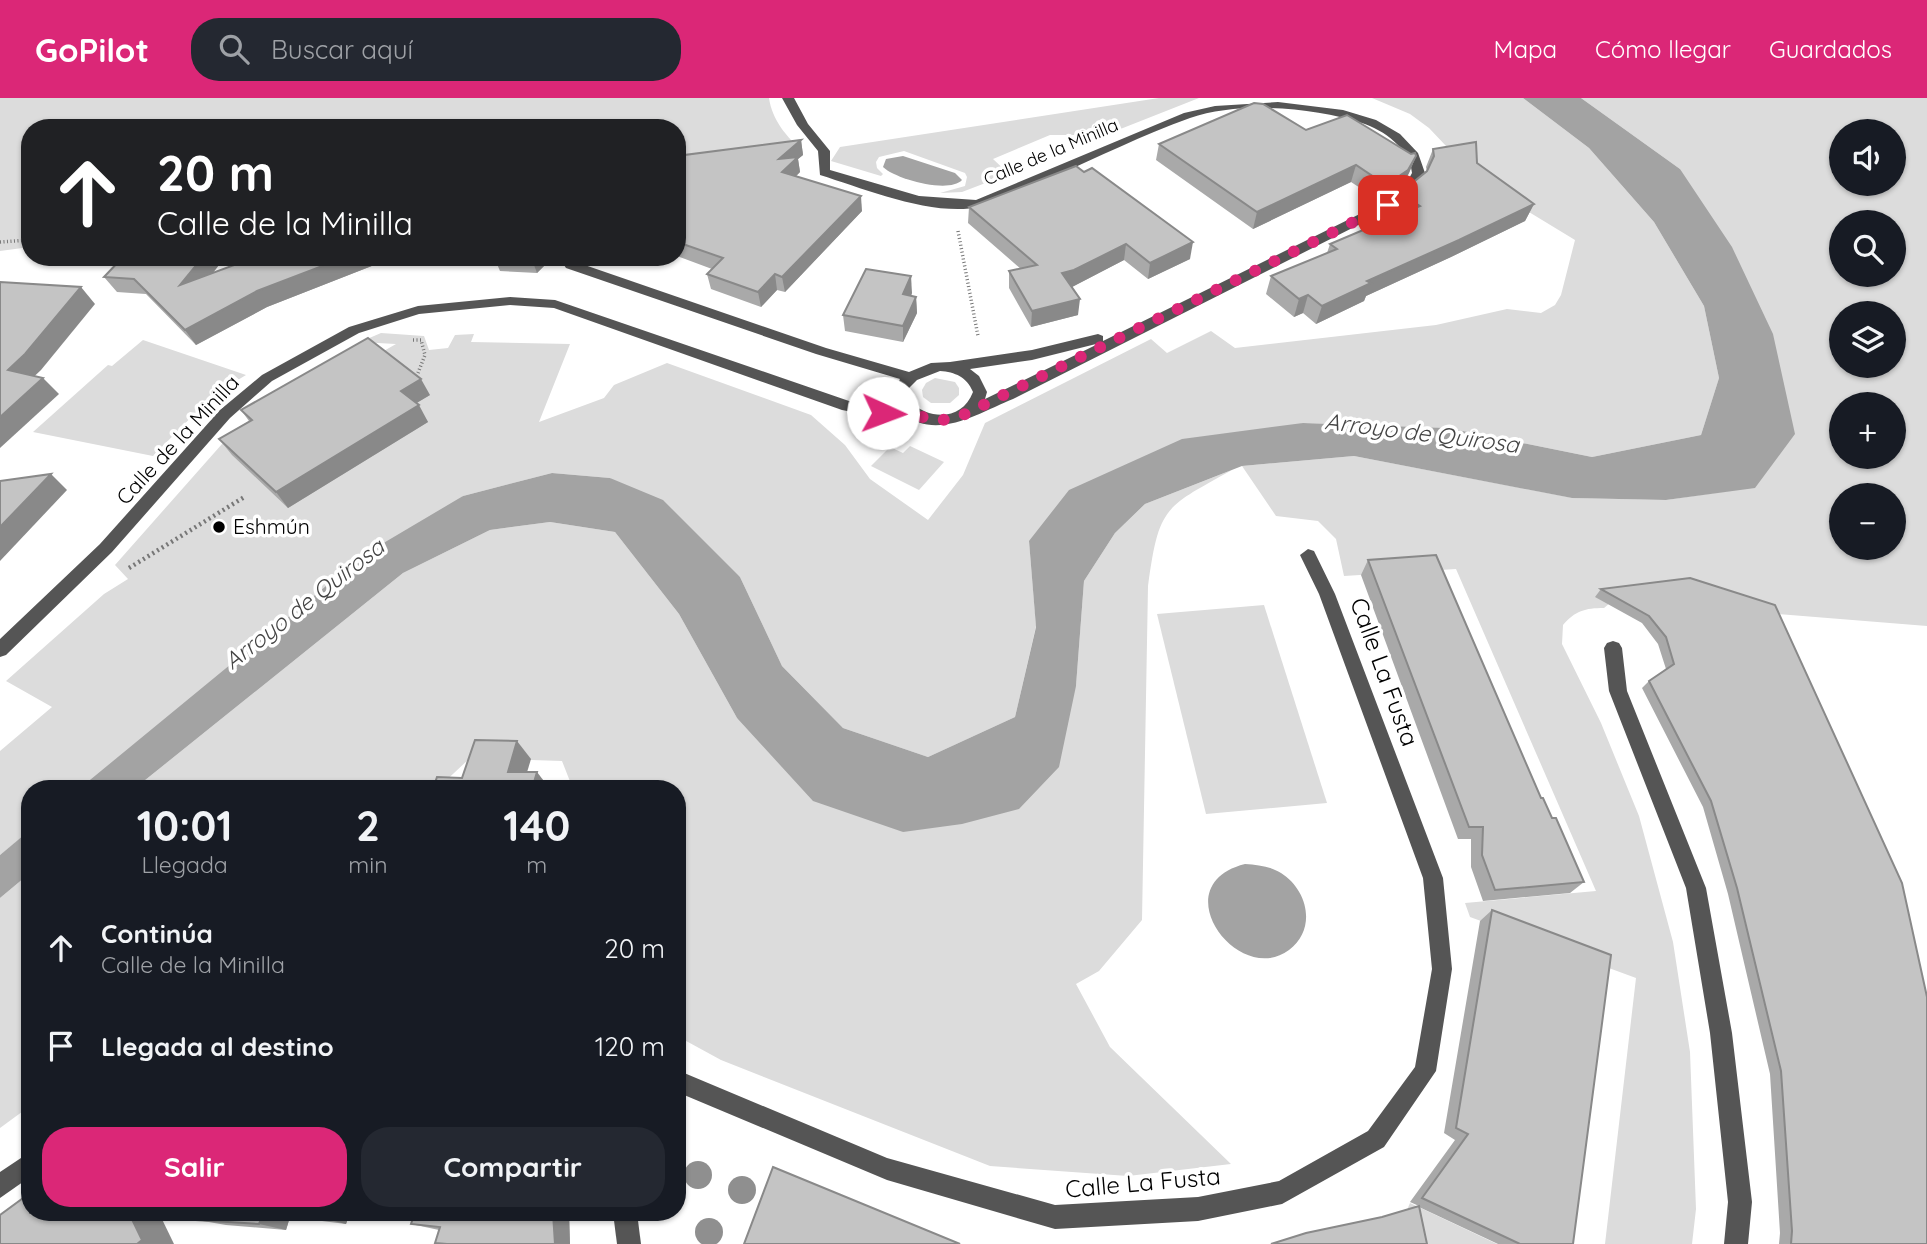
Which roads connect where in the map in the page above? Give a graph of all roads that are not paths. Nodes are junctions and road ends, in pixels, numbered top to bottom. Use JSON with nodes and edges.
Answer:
{"nodes":[{"id":1,"x":788,"y":98,"type":"edge"},
{"id":2,"x":574,"y":266,"type":"edge"},
{"id":3,"x":1155,"y":320,"type":"junction"},
{"id":4,"x":952,"y":367,"type":"junction"},
{"id":5,"x":908,"y":377,"type":"junction"},
{"id":6,"x":906,"y":407,"type":"junction"},
{"id":7,"x":973,"y":409,"type":"junction"},
{"id":8,"x":1308,"y":555,"type":"dead end"},
{"id":9,"x":1613,"y":649,"type":"dead end"},
{"id":10,"x":0,"y":650,"type":"edge"},
{"id":11,"x":686,"y":1085,"type":"edge"},
{"id":12,"x":21,"y":1170,"type":"edge"},
{"id":13,"x":0,"y":1186,"type":"edge"},
{"id":14,"x":626,"y":1221,"type":"edge"},
{"id":15,"x":629,"y":1244,"type":"edge"},
{"id":16,"x":1736,"y":1244,"type":"edge"}],
"edges":[{"from":1,"to":3,"type":"street","name":"Calle de la Minilla"},
{"from":2,"to":5,"type":"street"},
{"from":3,"to":4,"type":"street","name":"Calle de la Minilla"},
{"from":3,"to":7,"type":"street","name":"Calle de la Minilla"},
{"from":4,"to":5,"type":"street"},
{"from":4,"to":7,"type":"street"},
{"from":5,"to":6,"type":"street"},
{"from":6,"to":7,"type":"street"},
{"from":6,"to":10,"type":"street","name":"Calle de la Minilla"},
{"from":8,"to":11,"type":"street","name":"Calle La Fusta"},
{"from":9,"to":16,"type":"street"},
{"from":12,"to":13,"type":"street"},
{"from":14,"to":15,"type":"street"}]}
